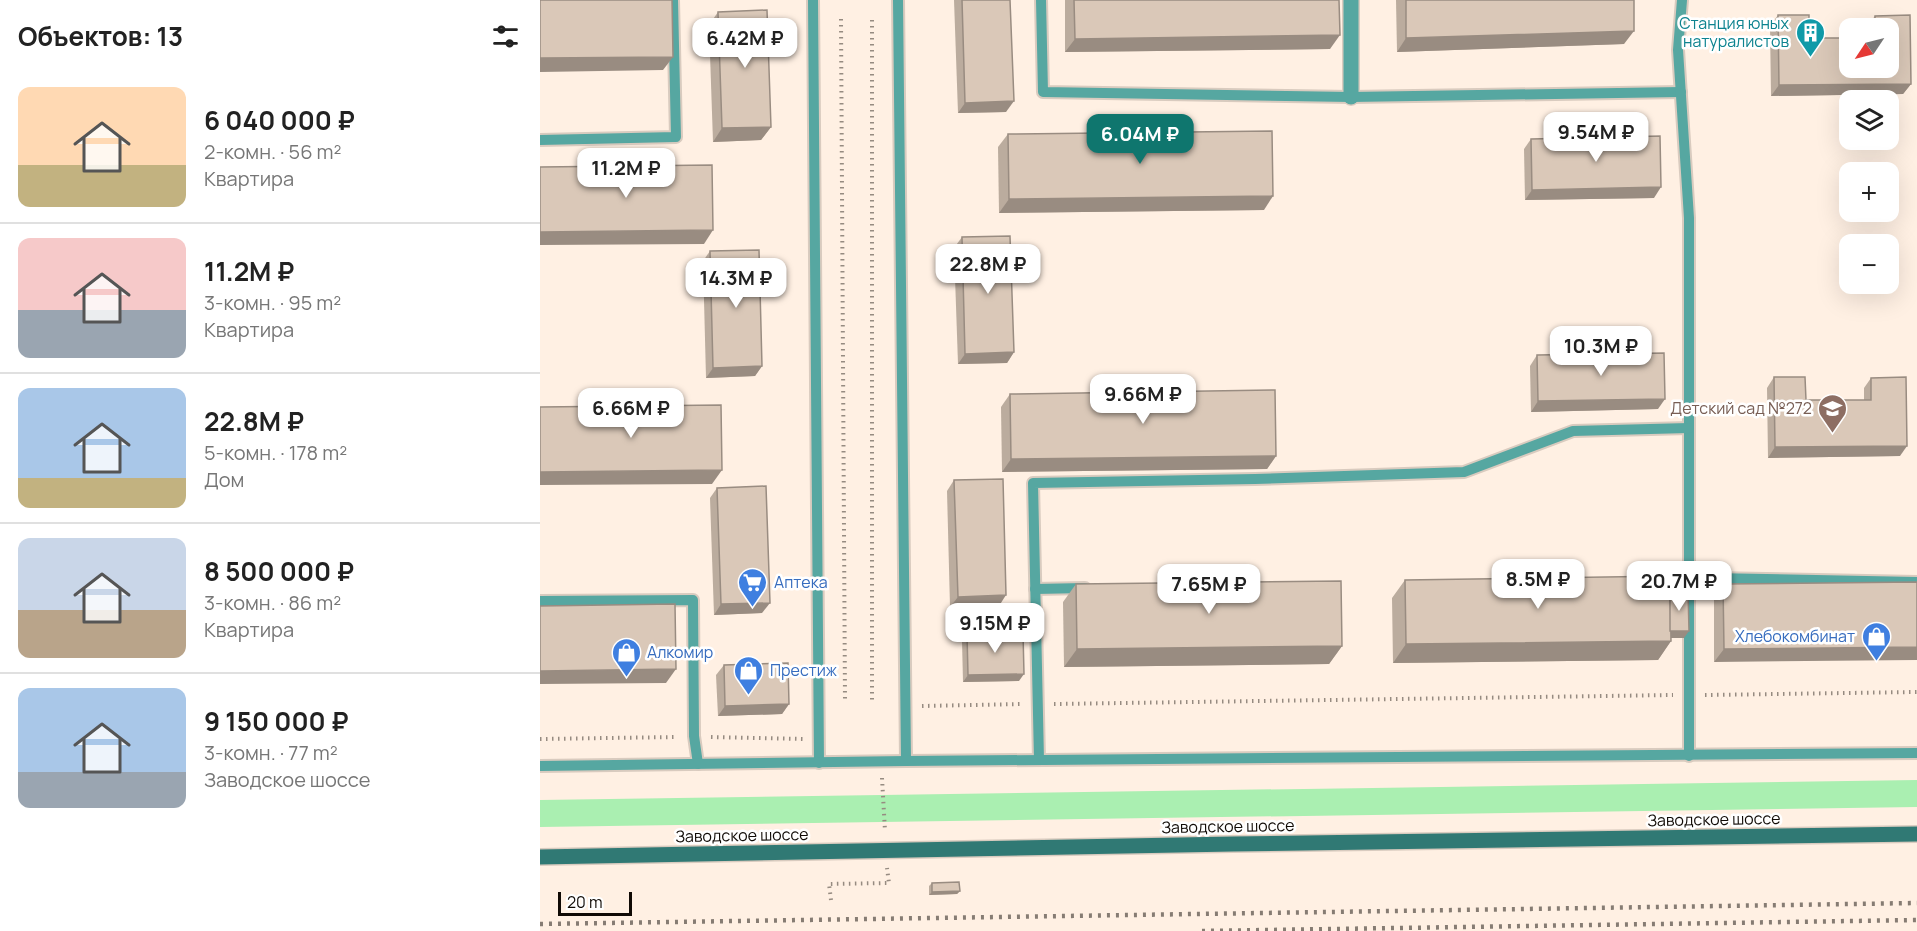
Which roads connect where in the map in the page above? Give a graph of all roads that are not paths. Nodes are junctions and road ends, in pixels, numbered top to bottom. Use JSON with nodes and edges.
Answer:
{"nodes":[{"id":1,"x":673,"y":0,"type":"edge"},
{"id":2,"x":813,"y":0,"type":"edge"},
{"id":3,"x":898,"y":0,"type":"edge"},
{"id":4,"x":1041,"y":0,"type":"edge"},
{"id":5,"x":1351,"y":0,"type":"edge"},
{"id":6,"x":1682,"y":0,"type":"edge"},
{"id":7,"x":1681,"y":92,"type":"junction"},
{"id":8,"x":1351,"y":97,"type":"junction"},
{"id":9,"x":540,"y":140,"type":"edge"},
{"id":10,"x":1689,"y":428,"type":"junction"},
{"id":11,"x":1642,"y":577,"type":"edge"},
{"id":12,"x":1689,"y":577,"type":"junction"},
{"id":13,"x":1917,"y":582,"type":"edge"},
{"id":14,"x":1092,"y":588,"type":"edge"},
{"id":15,"x":1035,"y":590,"type":"junction"},
{"id":16,"x":540,"y":601,"type":"edge"},
{"id":17,"x":1917,"y":753,"type":"edge"},
{"id":18,"x":1689,"y":756,"type":"junction"},
{"id":19,"x":1038,"y":760,"type":"junction"},
{"id":20,"x":906,"y":761,"type":"junction"},
{"id":21,"x":819,"y":763,"type":"junction"},
{"id":22,"x":698,"y":764,"type":"junction"},
{"id":23,"x":540,"y":766,"type":"edge"},
{"id":24,"x":1917,"y":834,"type":"edge"},
{"id":25,"x":540,"y":857,"type":"edge"}],
"edges":[{"from":1,"to":9,"type":"lane"},
{"from":2,"to":21,"type":"lane"},
{"from":3,"to":20,"type":"lane"},
{"from":4,"to":8,"type":"lane"},
{"from":5,"to":8,"type":"street"},
{"from":6,"to":7,"type":"lane"},
{"from":7,"to":8,"type":"lane"},
{"from":7,"to":10,"type":"lane"},
{"from":10,"to":12,"type":"lane"},
{"from":10,"to":15,"type":"lane"},
{"from":11,"to":12,"type":"lane"},
{"from":12,"to":13,"type":"lane"},
{"from":12,"to":18,"type":"lane"},
{"from":14,"to":15,"type":"lane"},
{"from":15,"to":19,"type":"lane"},
{"from":16,"to":22,"type":"lane"},
{"from":17,"to":18,"type":"lane"},
{"from":18,"to":19,"type":"lane"},
{"from":19,"to":20,"type":"lane"},
{"from":20,"to":21,"type":"lane"},
{"from":21,"to":22,"type":"lane"},
{"from":22,"to":23,"type":"lane"},
{"from":24,"to":25,"type":"main road","name":"Заводское шоссе"}]}
